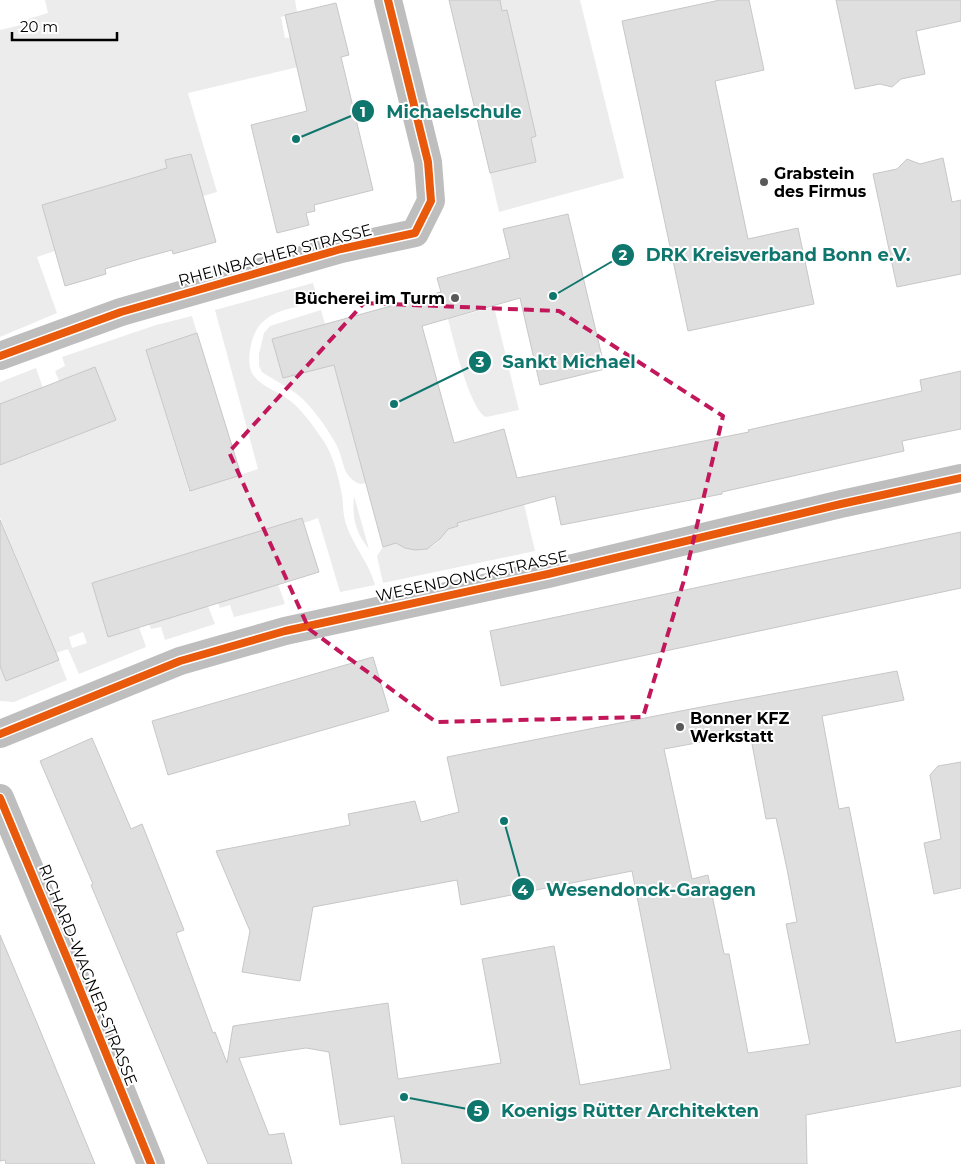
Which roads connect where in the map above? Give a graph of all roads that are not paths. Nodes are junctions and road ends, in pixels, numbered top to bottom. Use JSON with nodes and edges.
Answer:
{"nodes":[{"id":1,"x":388,"y":0,"type":"edge"},
{"id":2,"x":0,"y":356,"type":"edge"},
{"id":3,"x":961,"y":478,"type":"edge"},
{"id":4,"x":0,"y":734,"type":"edge"},
{"id":5,"x":0,"y":798,"type":"edge"},
{"id":6,"x":151,"y":1164,"type":"edge"}],
"edges":[{"from":1,"to":2,"type":"street","name":"RHEINBACHER STRASSE"},
{"from":3,"to":4,"type":"street","name":"WESENDONCKSTRASSE"},
{"from":5,"to":6,"type":"street","name":"RICHARD-WAGNER-STRASSE"}]}
